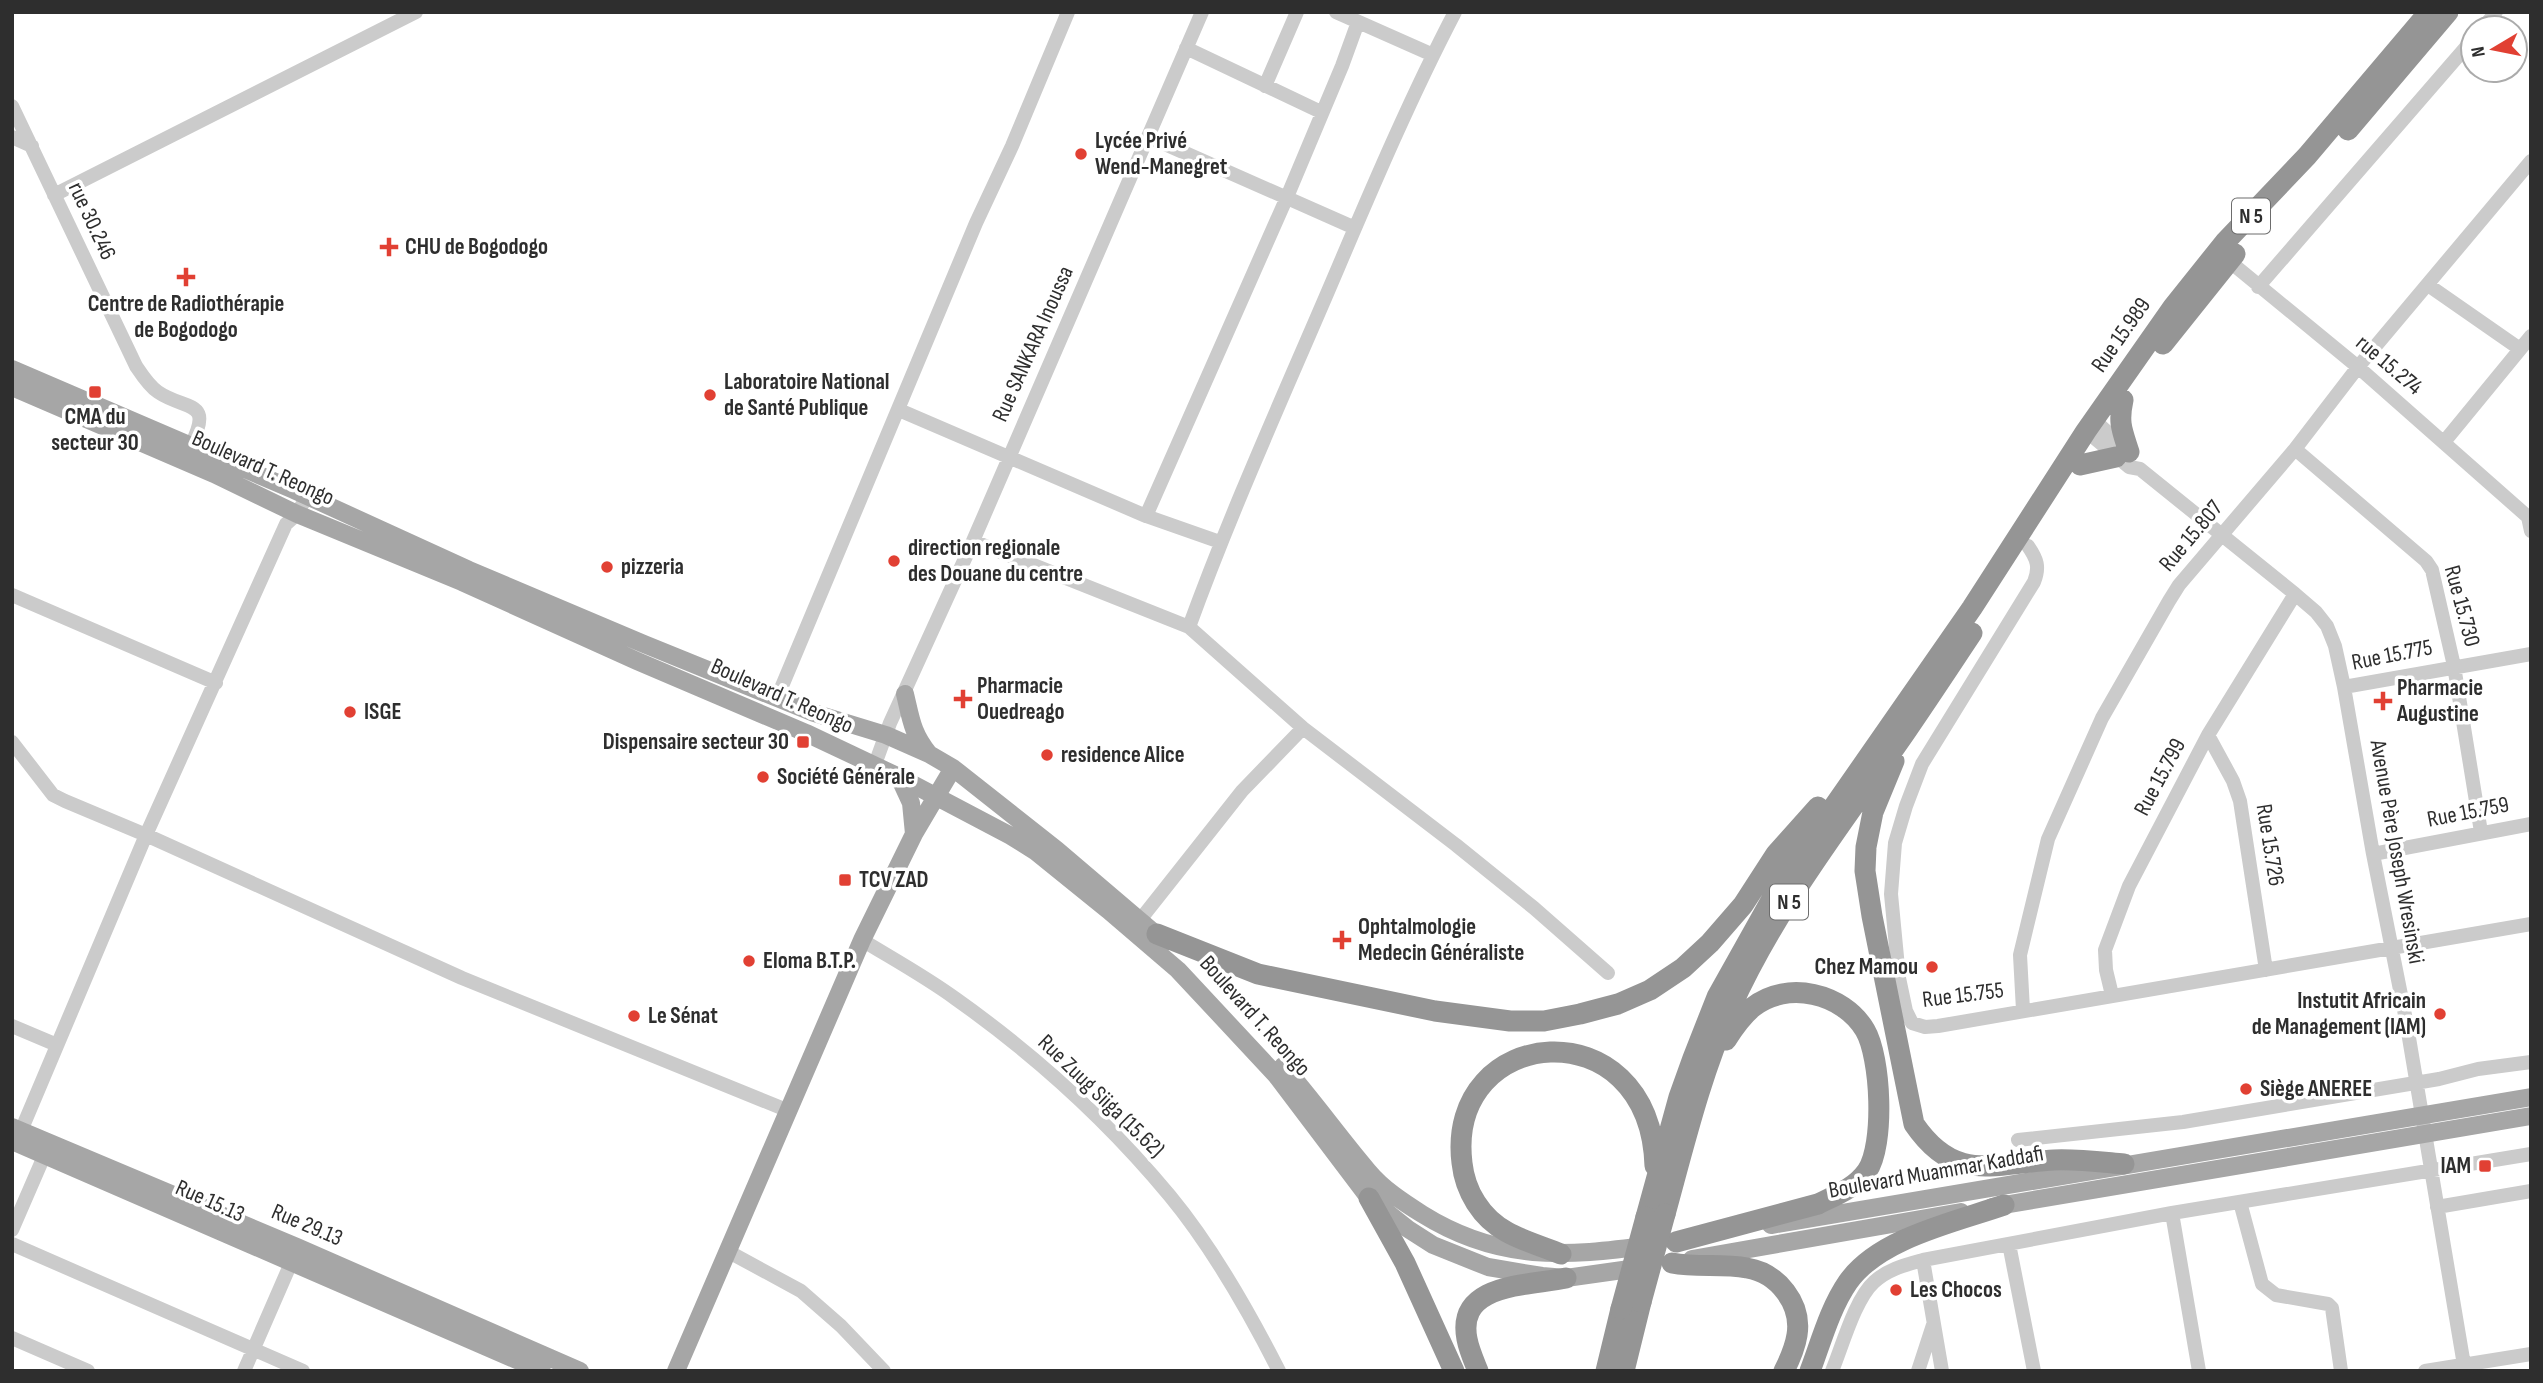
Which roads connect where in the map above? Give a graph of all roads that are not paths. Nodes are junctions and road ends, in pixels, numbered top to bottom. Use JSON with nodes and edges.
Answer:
{"nodes":[{"id":1,"x":416,"y":12,"type":"edge"},
{"id":2,"x":1068,"y":12,"type":"edge"},
{"id":3,"x":1202,"y":12,"type":"edge"},
{"id":4,"x":1297,"y":12,"type":"edge"},
{"id":5,"x":1336,"y":12,"type":"edge"},
{"id":6,"x":1455,"y":12,"type":"edge"},
{"id":7,"x":2430,"y":12,"type":"edge"},
{"id":8,"x":2448,"y":12,"type":"edge"},
{"id":9,"x":1358,"y":22,"type":"junction"},
{"id":10,"x":1186,"y":48,"type":"junction"},
{"id":11,"x":1433,"y":55,"type":"junction"},
{"id":12,"x":2459,"y":55,"type":"edge"},
{"id":13,"x":1265,"y":86,"type":"junction"},
{"id":14,"x":12,"y":106,"type":"edge"},
{"id":15,"x":1321,"y":112,"type":"junction"},
{"id":16,"x":1149,"y":136,"type":"junction"},
{"id":17,"x":12,"y":137,"type":"edge"},
{"id":18,"x":32,"y":146,"type":"junction"},
{"id":19,"x":2531,"y":161,"type":"edge"},
{"id":20,"x":54,"y":195,"type":"junction"},
{"id":21,"x":1287,"y":197,"type":"junction"},
{"id":22,"x":1355,"y":228,"type":"junction"},
{"id":23,"x":2223,"y":256,"type":"junction"},
{"id":24,"x":2428,"y":285,"type":"junction"},
{"id":25,"x":2258,"y":287,"type":"junction"},
{"id":26,"x":2531,"y":336,"type":"edge"},
{"id":27,"x":2520,"y":349,"type":"junction"},
{"id":28,"x":2358,"y":367,"type":"junction"},
{"id":29,"x":12,"y":369,"type":"edge"},
{"id":30,"x":12,"y":387,"type":"edge"},
{"id":31,"x":2123,"y":400,"type":"junction"},
{"id":32,"x":899,"y":410,"type":"junction"},
{"id":33,"x":2095,"y":430,"type":"junction"},
{"id":34,"x":2444,"y":442,"type":"junction"},
{"id":35,"x":191,"y":445,"type":"junction"},
{"id":36,"x":2295,"y":449,"type":"junction"},
{"id":37,"x":1008,"y":459,"type":"junction"},
{"id":38,"x":2129,"y":459,"type":"junction"},
{"id":39,"x":2080,"y":466,"type":"junction"},
{"id":40,"x":301,"y":493,"type":"junction"},
{"id":41,"x":289,"y":516,"type":"junction"},
{"id":42,"x":1146,"y":516,"type":"junction"},
{"id":43,"x":2530,"y":521,"type":"edge"},
{"id":44,"x":2222,"y":535,"type":"junction"},
{"id":45,"x":973,"y":541,"type":"junction"},
{"id":46,"x":1220,"y":542,"type":"junction"},
{"id":47,"x":2028,"y":546,"type":"junction"},
{"id":48,"x":2295,"y":594,"type":"junction"},
{"id":49,"x":12,"y":595,"type":"edge"},
{"id":50,"x":1189,"y":627,"type":"junction"},
{"id":51,"x":2531,"y":654,"type":"edge"},
{"id":52,"x":2454,"y":666,"type":"junction"},
{"id":53,"x":216,"y":682,"type":"junction"},
{"id":54,"x":2344,"y":687,"type":"junction"},
{"id":55,"x":905,"y":694,"type":"junction"},
{"id":56,"x":777,"y":698,"type":"junction"},
{"id":57,"x":1901,"y":725,"type":"junction"},
{"id":58,"x":1303,"y":727,"type":"junction"},
{"id":59,"x":886,"y":735,"type":"junction"},
{"id":60,"x":2208,"y":735,"type":"junction"},
{"id":61,"x":12,"y":742,"type":"edge"},
{"id":62,"x":929,"y":754,"type":"junction"},
{"id":63,"x":874,"y":767,"type":"junction"},
{"id":64,"x":953,"y":768,"type":"junction"},
{"id":65,"x":899,"y":777,"type":"junction"},
{"id":66,"x":937,"y":797,"type":"junction"},
{"id":67,"x":2531,"y":824,"type":"edge"},
{"id":68,"x":2481,"y":832,"type":"junction"},
{"id":69,"x":914,"y":834,"type":"junction"},
{"id":70,"x":146,"y":835,"type":"junction"},
{"id":71,"x":2373,"y":854,"type":"junction"},
{"id":72,"x":1140,"y":919,"type":"junction"},
{"id":73,"x":2531,"y":924,"type":"edge"},
{"id":74,"x":1157,"y":934,"type":"junction"},
{"id":75,"x":862,"y":940,"type":"junction"},
{"id":76,"x":2391,"y":949,"type":"junction"},
{"id":77,"x":2266,"y":970,"type":"junction"},
{"id":78,"x":1608,"y":973,"type":"dead end"},
{"id":79,"x":2112,"y":995,"type":"junction"},
{"id":80,"x":2023,"y":1010,"type":"junction"},
{"id":81,"x":12,"y":1026,"type":"edge"},
{"id":82,"x":57,"y":1045,"type":"junction"},
{"id":83,"x":2531,"y":1062,"type":"edge"},
{"id":84,"x":2415,"y":1083,"type":"junction"},
{"id":85,"x":1700,"y":1089,"type":"junction"},
{"id":86,"x":2531,"y":1097,"type":"edge"},
{"id":87,"x":789,"y":1111,"type":"junction"},
{"id":88,"x":2421,"y":1116,"type":"junction"},
{"id":89,"x":2531,"y":1116,"type":"edge"},
{"id":90,"x":16,"y":1135,"type":"edge"},
{"id":91,"x":2424,"y":1135,"type":"junction"},
{"id":92,"x":2018,"y":1140,"type":"dead end"},
{"id":93,"x":47,"y":1149,"type":"junction"},
{"id":94,"x":2531,"y":1154,"type":"edge"},
{"id":95,"x":2124,"y":1164,"type":"junction"},
{"id":96,"x":1368,"y":1171,"type":"joint"},
{"id":97,"x":2431,"y":1171,"type":"junction"},
{"id":98,"x":1655,"y":1182,"type":"junction"},
{"id":99,"x":2531,"y":1191,"type":"edge"},
{"id":100,"x":1369,"y":1198,"type":"junction"},
{"id":101,"x":2240,"y":1202,"type":"junction"},
{"id":102,"x":2004,"y":1205,"type":"junction"},
{"id":103,"x":2437,"y":1207,"type":"junction"},
{"id":104,"x":2172,"y":1213,"type":"junction"},
{"id":105,"x":1656,"y":1216,"type":"junction"},
{"id":106,"x":1408,"y":1229,"type":"joint"},
{"id":107,"x":12,"y":1230,"type":"edge"},
{"id":108,"x":12,"y":1244,"type":"edge"},
{"id":109,"x":2009,"y":1244,"type":"junction"},
{"id":110,"x":729,"y":1252,"type":"junction"},
{"id":111,"x":1674,"y":1252,"type":"junction"},
{"id":112,"x":1561,"y":1254,"type":"junction"},
{"id":113,"x":1923,"y":1260,"type":"junction"},
{"id":114,"x":291,"y":1263,"type":"junction"},
{"id":115,"x":1566,"y":1278,"type":"junction"},
{"id":116,"x":1631,"y":1306,"type":"junction"},
{"id":117,"x":1933,"y":1324,"type":"junction"},
{"id":118,"x":12,"y":1338,"type":"edge"},
{"id":119,"x":254,"y":1349,"type":"junction"},
{"id":120,"x":2531,"y":1354,"type":"edge"},
{"id":121,"x":2464,"y":1367,"type":"edge"},
{"id":122,"x":88,"y":1371,"type":"edge"},
{"id":123,"x":244,"y":1371,"type":"edge"},
{"id":124,"x":303,"y":1371,"type":"edge"},
{"id":125,"x":542,"y":1371,"type":"edge"},
{"id":126,"x":580,"y":1371,"type":"edge"},
{"id":127,"x":676,"y":1371,"type":"edge"},
{"id":128,"x":884,"y":1371,"type":"edge"},
{"id":129,"x":1279,"y":1371,"type":"edge"},
{"id":130,"x":1454,"y":1371,"type":"edge"},
{"id":131,"x":1478,"y":1371,"type":"edge"},
{"id":132,"x":1606,"y":1371,"type":"edge"},
{"id":133,"x":1624,"y":1371,"type":"edge"},
{"id":134,"x":1784,"y":1371,"type":"edge"},
{"id":135,"x":1810,"y":1371,"type":"edge"},
{"id":136,"x":1832,"y":1371,"type":"edge"},
{"id":137,"x":1918,"y":1371,"type":"edge"},
{"id":138,"x":1942,"y":1371,"type":"edge"},
{"id":139,"x":2034,"y":1371,"type":"edge"},
{"id":140,"x":2199,"y":1371,"type":"edge"},
{"id":141,"x":2341,"y":1371,"type":"edge"},
{"id":142,"x":2425,"y":1371,"type":"edge"}],
"edges":[{"from":1,"to":20,"type":"street"},
{"from":2,"to":32,"type":"street"},
{"from":3,"to":10,"type":"street","name":"Rue SANKARA Inoussa"},
{"from":4,"to":13,"type":"street"},
{"from":5,"to":9,"type":"street"},
{"from":6,"to":11,"type":"street"},
{"from":7,"to":23,"type":"highway","name":"Rue 15.989","number":"N 5"},
{"from":8,"to":23,"type":"highway","number":"N 5"},
{"from":9,"to":11,"type":"street"},
{"from":9,"to":15,"type":"street"},
{"from":10,"to":13,"type":"street"},
{"from":10,"to":16,"type":"street","name":"Rue SANKARA Inoussa"},
{"from":11,"to":22,"type":"street"},
{"from":12,"to":25,"type":"street"},
{"from":13,"to":15,"type":"street"},
{"from":14,"to":18,"type":"street","name":"rue 30.246"},
{"from":15,"to":21,"type":"street"},
{"from":16,"to":21,"type":"street"},
{"from":16,"to":37,"type":"street","name":"Rue SANKARA Inoussa"},
{"from":17,"to":18,"type":"street"},
{"from":18,"to":20,"type":"street","name":"rue 30.246"},
{"from":19,"to":24,"type":"street","name":"Rue 15.807"},
{"from":20,"to":35,"type":"street","name":"rue 30.246"},
{"from":21,"to":22,"type":"street"},
{"from":21,"to":42,"type":"street"},
{"from":22,"to":46,"type":"street"},
{"from":23,"to":25,"type":"street","name":"rue 15.274"},
{"from":23,"to":31,"type":"highway","number":"N 5"},
{"from":23,"to":33,"type":"highway","name":"Rue 15.989","number":"N 5"},
{"from":24,"to":27,"type":"street"},
{"from":24,"to":28,"type":"street","name":"Rue 15.807"},
{"from":25,"to":28,"type":"street","name":"rue 15.274"},
{"from":26,"to":27,"type":"street"},
{"from":27,"to":34,"type":"street"},
{"from":28,"to":34,"type":"street","name":"rue 15.274"},
{"from":28,"to":36,"type":"street","name":"Rue 15.807"},
{"from":29,"to":35,"type":"main road","name":"Boulevard T. Reongo"},
{"from":30,"to":41,"type":"main road","name":"Boulevard T. Reongo"},
{"from":31,"to":33,"type":"highway","number":"N 5"},
{"from":31,"to":38,"type":"highway"},
{"from":32,"to":37,"type":"street"},
{"from":32,"to":56,"type":"street"},
{"from":33,"to":38,"type":"street","name":"Avenue Père Joseph Wresinski"},
{"from":33,"to":39,"type":"highway","number":"N 5"},
{"from":33,"to":57,"type":"highway","name":"Rue 15.989","number":"N 5"},
{"from":34,"to":43,"type":"street","name":"rue 15.274"},
{"from":35,"to":40,"type":"main road","name":"Boulevard T. Reongo"},
{"from":36,"to":44,"type":"street","name":"Rue 15.807"},
{"from":36,"to":52,"type":"street","name":"Rue 15.730"},
{"from":37,"to":42,"type":"street"},
{"from":37,"to":45,"type":"street","name":"Rue SANKARA Inoussa"},
{"from":38,"to":39,"type":"highway"},
{"from":38,"to":44,"type":"street","name":"Avenue Père Joseph Wresinski"},
{"from":39,"to":47,"type":"highway","number":"N 5"},
{"from":40,"to":41,"type":"street"},
{"from":40,"to":56,"type":"main road","name":"Boulevard T. Reongo"},
{"from":41,"to":53,"type":"street"},
{"from":41,"to":63,"type":"main road","name":"Boulevard T. Reongo"},
{"from":42,"to":46,"type":"street"},
{"from":44,"to":48,"type":"street","name":"Avenue Père Joseph Wresinski"},
{"from":44,"to":80,"type":"street","name":"Rue 15.807"},
{"from":45,"to":50,"type":"street"},
{"from":45,"to":55,"type":"street","name":"Rue SANKARA Inoussa"},
{"from":46,"to":50,"type":"street"},
{"from":47,"to":57,"type":"highway","number":"N 5"},
{"from":47,"to":80,"type":"street","name":"Rue 15.755"},
{"from":48,"to":54,"type":"street","name":"Avenue Père Joseph Wresinski"},
{"from":48,"to":60,"type":"street","name":"Rue 15.799"},
{"from":49,"to":53,"type":"street"},
{"from":50,"to":58,"type":"street"},
{"from":51,"to":52,"type":"street","name":"Rue 15.775"},
{"from":52,"to":54,"type":"street","name":"Rue 15.775"},
{"from":52,"to":68,"type":"street","name":"Rue 15.730"},
{"from":53,"to":70,"type":"street"},
{"from":54,"to":71,"type":"street","name":"Avenue Père Joseph Wresinski"},
{"from":55,"to":59,"type":"street","name":"Rue SANKARA Inoussa"},
{"from":55,"to":62,"type":"main road"},
{"from":56,"to":59,"type":"main road","name":"Boulevard T. Reongo"},
{"from":57,"to":74,"type":"highway"},
{"from":57,"to":85,"type":"highway","number":"N 5"},
{"from":57,"to":95,"type":"highway"},
{"from":57,"to":98,"type":"highway","number":"N 5"},
{"from":58,"to":72,"type":"street"},
{"from":58,"to":78,"type":"street"},
{"from":59,"to":62,"type":"main road","name":"Boulevard T. Reongo"},
{"from":59,"to":63,"type":"street","name":"Rue SANKARA Inoussa"},
{"from":60,"to":77,"type":"street","name":"Rue 15.726"},
{"from":60,"to":79,"type":"street","name":"Rue 15.799"},
{"from":61,"to":70,"type":"street"},
{"from":62,"to":64,"type":"main road","name":"Boulevard T. Reongo"},
{"from":63,"to":65,"type":"main road","name":"Boulevard T. Reongo"},
{"from":64,"to":66,"type":"main road"},
{"from":64,"to":72,"type":"main road","name":"Boulevard T. Reongo"},
{"from":65,"to":66,"type":"main road","name":"Boulevard T. Reongo"},
{"from":65,"to":69,"type":"main road"},
{"from":66,"to":69,"type":"main road"},
{"from":66,"to":100,"type":"main road","name":"Boulevard T. Reongo"},
{"from":67,"to":68,"type":"street","name":"Rue 15.759"},
{"from":68,"to":71,"type":"street","name":"Rue 15.759"},
{"from":69,"to":75,"type":"main road"},
{"from":70,"to":82,"type":"street"},
{"from":70,"to":87,"type":"street"},
{"from":71,"to":76,"type":"street","name":"Avenue Père Joseph Wresinski"},
{"from":72,"to":74,"type":"main road","name":"Boulevard T. Reongo"},
{"from":73,"to":76,"type":"street","name":"Rue 15.755"},
{"from":74,"to":96,"type":"main road","name":"Boulevard T. Reongo"},
{"from":75,"to":87,"type":"main road"},
{"from":75,"to":129,"type":"street","name":"Rue Zuug Siiga (15.62)"},
{"from":76,"to":77,"type":"street","name":"Rue 15.755"},
{"from":76,"to":84,"type":"street","name":"Avenue Père Joseph Wresinski"},
{"from":77,"to":79,"type":"street","name":"Rue 15.755"},
{"from":79,"to":80,"type":"street","name":"Rue 15.755"},
{"from":81,"to":82,"type":"street"},
{"from":82,"to":90,"type":"street"},
{"from":83,"to":84,"type":"street"},
{"from":84,"to":88,"type":"street","name":"Avenue Père Joseph Wresinski"},
{"from":84,"to":92,"type":"street"},
{"from":85,"to":105,"type":"highway","number":"N 5"},
{"from":85,"to":111,"type":"highway"},
{"from":86,"to":88,"type":"main road","name":"Boulevard Muammar Kaddafi"},
{"from":87,"to":110,"type":"main road"},
{"from":88,"to":91,"type":"street","name":"Avenue Père Joseph Wresinski"},
{"from":88,"to":95,"type":"main road","name":"Boulevard Muammar Kaddafi"},
{"from":89,"to":91,"type":"main road","name":"Boulevard Muammar Kaddafi"},
{"from":90,"to":93,"type":"main road","name":"Rue 15.13"},
{"from":91,"to":97,"type":"street","name":"Avenue Père Joseph Wresinski"},
{"from":91,"to":102,"type":"main road","name":"Boulevard Muammar Kaddafi"},
{"from":93,"to":107,"type":"street"},
{"from":93,"to":114,"type":"main road","name":"Rue 15.13"},
{"from":93,"to":126,"type":"main road","name":"Rue 29.13"},
{"from":94,"to":97,"type":"street"},
{"from":95,"to":111,"type":"main road","name":"Boulevard Muammar Kaddafi"},
{"from":96,"to":112,"type":"main road","name":"Boulevard Muammar Kaddafi"},
{"from":97,"to":101,"type":"street"},
{"from":97,"to":103,"type":"street","name":"Avenue Père Joseph Wresinski"},
{"from":98,"to":105,"type":"highway","number":"N 5"},
{"from":98,"to":112,"type":"highway"},
{"from":99,"to":103,"type":"street"},
{"from":100,"to":106,"type":"main road","name":"Boulevard T. Reongo"},
{"from":100,"to":130,"type":"highway"},
{"from":101,"to":104,"type":"street"},
{"from":101,"to":141,"type":"street"},
{"from":102,"to":111,"type":"main road","name":"Boulevard Muammar Kaddafi"},
{"from":102,"to":135,"type":"highway"},
{"from":103,"to":121,"type":"street","name":"Avenue Père Joseph Wresinski"},
{"from":104,"to":109,"type":"street"},
{"from":104,"to":140,"type":"street"},
{"from":105,"to":116,"type":"highway","number":"N 5","bridge":true},
{"from":106,"to":115,"type":"main road","name":"Boulevard Muammar Kaddafi"},
{"from":108,"to":119,"type":"street"},
{"from":109,"to":113,"type":"street"},
{"from":109,"to":139,"type":"street"},
{"from":110,"to":127,"type":"main road"},
{"from":110,"to":128,"type":"street"},
{"from":111,"to":112,"type":"main road","name":"Boulevard Muammar Kaddafi"},
{"from":111,"to":115,"type":"main road","name":"Boulevard Muammar Kaddafi"},
{"from":111,"to":134,"type":"highway"},
{"from":113,"to":117,"type":"street"},
{"from":113,"to":136,"type":"street"},
{"from":114,"to":119,"type":"street"},
{"from":114,"to":125,"type":"main road","name":"Rue 15.13"},
{"from":115,"to":131,"type":"highway"},
{"from":116,"to":132,"type":"highway","number":"N 5"},
{"from":116,"to":133,"type":"highway","number":"N 5"},
{"from":117,"to":137,"type":"street"},
{"from":117,"to":138,"type":"street"},
{"from":118,"to":122,"type":"street"},
{"from":119,"to":123,"type":"street"},
{"from":119,"to":124,"type":"street"},
{"from":120,"to":121,"type":"street"},
{"from":121,"to":142,"type":"street"}]}
